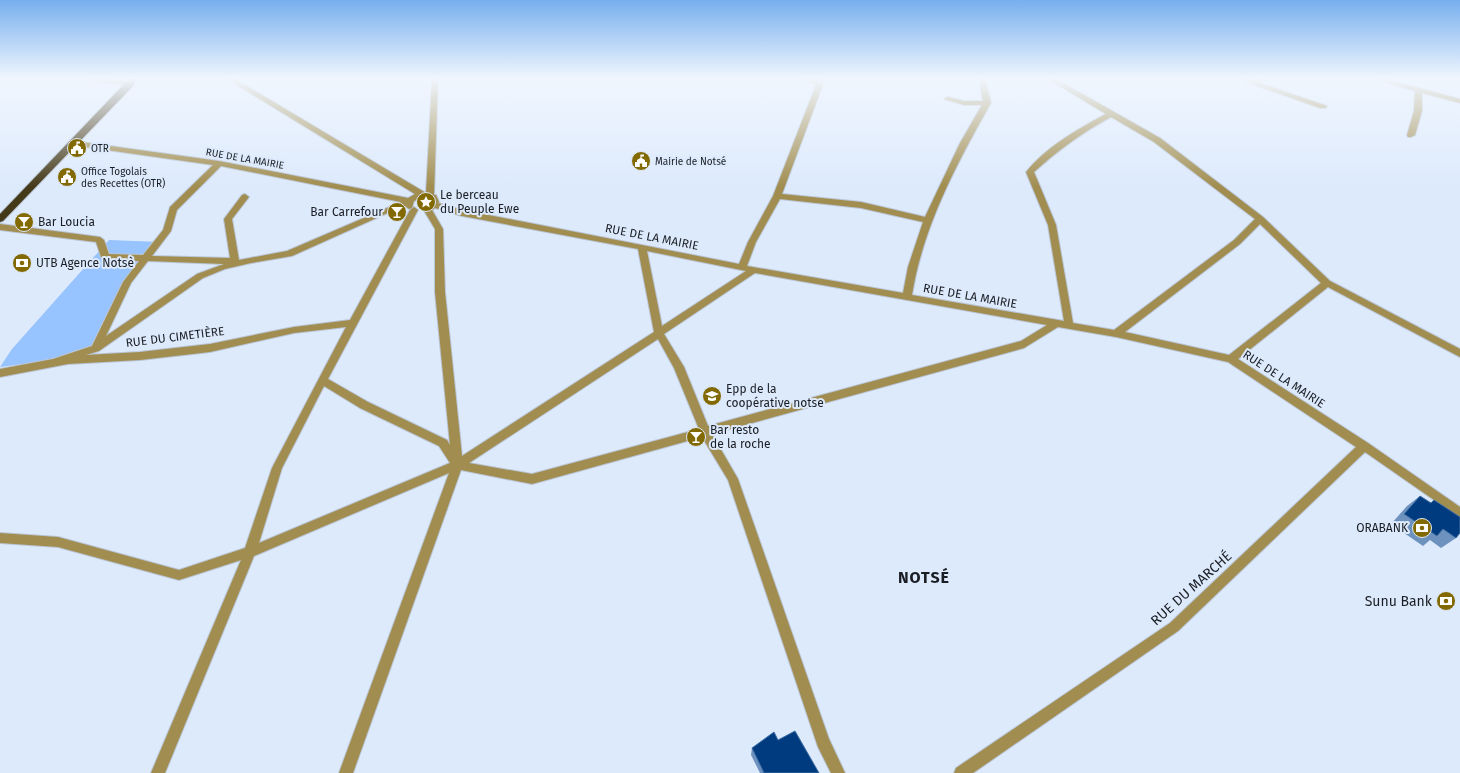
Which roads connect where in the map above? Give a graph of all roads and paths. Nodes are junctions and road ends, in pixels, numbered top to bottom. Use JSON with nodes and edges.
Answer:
{"nodes":[{"id":1,"x":100,"y":115,"type":"edge"},
{"id":2,"x":296,"y":115,"type":"edge"},
{"id":3,"x":432,"y":115,"type":"edge"},
{"id":4,"x":808,"y":115,"type":"edge"},
{"id":5,"x":980,"y":115,"type":"edge"},
{"id":6,"x":1110,"y":115,"type":"edge"},
{"id":7,"x":1114,"y":115,"type":"edge"},
{"id":8,"x":1417,"y":115,"type":"edge"},
{"id":9,"x":1411,"y":135,"type":"dead end"},
{"id":10,"x":74,"y":143,"type":"junction"},
{"id":11,"x":219,"y":164,"type":"junction"},
{"id":12,"x":426,"y":195,"type":"junction"},
{"id":13,"x":777,"y":196,"type":"junction"},
{"id":14,"x":246,"y":197,"type":"dead end"},
{"id":15,"x":411,"y":205,"type":"junction"},
{"id":16,"x":430,"y":207,"type":"junction"},
{"id":17,"x":0,"y":219,"type":"edge"},
{"id":18,"x":1260,"y":219,"type":"junction"},
{"id":19,"x":928,"y":220,"type":"junction"},
{"id":20,"x":0,"y":227,"type":"edge"},
{"id":21,"x":642,"y":247,"type":"junction"},
{"id":22,"x":146,"y":258,"type":"junction"},
{"id":23,"x":251,"y":260,"type":"junction"},
{"id":24,"x":235,"y":261,"type":"junction"},
{"id":25,"x":742,"y":267,"type":"junction"},
{"id":26,"x":754,"y":270,"type":"junction"},
{"id":27,"x":1327,"y":283,"type":"junction"},
{"id":28,"x":907,"y":297,"type":"junction"},
{"id":29,"x":353,"y":323,"type":"junction"},
{"id":30,"x":1056,"y":324,"type":"junction"},
{"id":31,"x":1068,"y":326,"type":"junction"},
{"id":32,"x":659,"y":333,"type":"junction"},
{"id":33,"x":1116,"y":334,"type":"junction"},
{"id":34,"x":96,"y":348,"type":"junction"},
{"id":35,"x":1460,"y":354,"type":"edge"},
{"id":36,"x":1232,"y":359,"type":"junction"},
{"id":37,"x":53,"y":363,"type":"junction"},
{"id":38,"x":0,"y":373,"type":"edge"},
{"id":39,"x":322,"y":380,"type":"junction"},
{"id":40,"x":705,"y":432,"type":"junction"},
{"id":41,"x":1364,"y":446,"type":"junction"},
{"id":42,"x":457,"y":465,"type":"junction"},
{"id":43,"x":1460,"y":513,"type":"edge"},
{"id":44,"x":0,"y":538,"type":"edge"},
{"id":45,"x":250,"y":552,"type":"junction"},
{"id":46,"x":158,"y":773,"type":"edge"},
{"id":47,"x":346,"y":773,"type":"edge"},
{"id":48,"x":838,"y":773,"type":"edge"},
{"id":49,"x":961,"y":773,"type":"edge"}],
"edges":[{"from":1,"to":10,"type":"highway"},
{"from":2,"to":12,"type":"street"},
{"from":3,"to":12,"type":"street"},
{"from":4,"to":13,"type":"street"},
{"from":5,"to":19,"type":"street"},
{"from":6,"to":31,"type":"street"},
{"from":7,"to":18,"type":"street"},
{"from":8,"to":9,"type":"street"},
{"from":10,"to":11,"type":"street","name":"RUE DE LA MAIRIE"},
{"from":10,"to":17,"type":"highway"},
{"from":11,"to":15,"type":"street","name":"RUE DE LA MAIRIE"},
{"from":11,"to":22,"type":"street"},
{"from":12,"to":15,"type":"street"},
{"from":12,"to":16,"type":"street"},
{"from":13,"to":19,"type":"street"},
{"from":13,"to":25,"type":"street"},
{"from":14,"to":24,"type":"street"},
{"from":15,"to":16,"type":"street"},
{"from":15,"to":23,"type":"street"},
{"from":15,"to":29,"type":"street"},
{"from":16,"to":21,"type":"street","name":"RUE DE LA MAIRIE"},
{"from":16,"to":42,"type":"street"},
{"from":18,"to":27,"type":"street"},
{"from":18,"to":33,"type":"street"},
{"from":19,"to":28,"type":"street"},
{"from":20,"to":22,"type":"street"},
{"from":21,"to":25,"type":"street","name":"RUE DE LA MAIRIE"},
{"from":21,"to":32,"type":"street"},
{"from":22,"to":24,"type":"street"},
{"from":22,"to":34,"type":"street"},
{"from":23,"to":24,"type":"street"},
{"from":23,"to":34,"type":"street"},
{"from":25,"to":26,"type":"street","name":"RUE DE LA MAIRIE"},
{"from":26,"to":28,"type":"street","name":"RUE DE LA MAIRIE"},
{"from":26,"to":32,"type":"street"},
{"from":27,"to":35,"type":"street"},
{"from":27,"to":36,"type":"street"},
{"from":28,"to":30,"type":"street","name":"RUE DE LA MAIRIE"},
{"from":29,"to":37,"type":"street","name":"RUE DU CIMETIÈRE"},
{"from":29,"to":39,"type":"street"},
{"from":30,"to":31,"type":"street","name":"RUE DE LA MAIRIE"},
{"from":30,"to":40,"type":"street"},
{"from":31,"to":33,"type":"street","name":"RUE DE LA MAIRIE"},
{"from":32,"to":40,"type":"street"},
{"from":32,"to":42,"type":"street"},
{"from":33,"to":36,"type":"street","name":"RUE DE LA MAIRIE"},
{"from":34,"to":37,"type":"street"},
{"from":36,"to":41,"type":"street","name":"RUE DE LA MAIRIE"},
{"from":37,"to":38,"type":"street","name":"RUE DU CIMETIÈRE"},
{"from":39,"to":42,"type":"street"},
{"from":39,"to":45,"type":"street"},
{"from":40,"to":42,"type":"street"},
{"from":40,"to":48,"type":"street"},
{"from":41,"to":43,"type":"street","name":"RUE DE LA MAIRIE"},
{"from":41,"to":49,"type":"street","name":"RUE DU MARCHÉ"},
{"from":42,"to":45,"type":"street"},
{"from":42,"to":47,"type":"street"},
{"from":44,"to":45,"type":"street"},
{"from":45,"to":46,"type":"street"}]}
